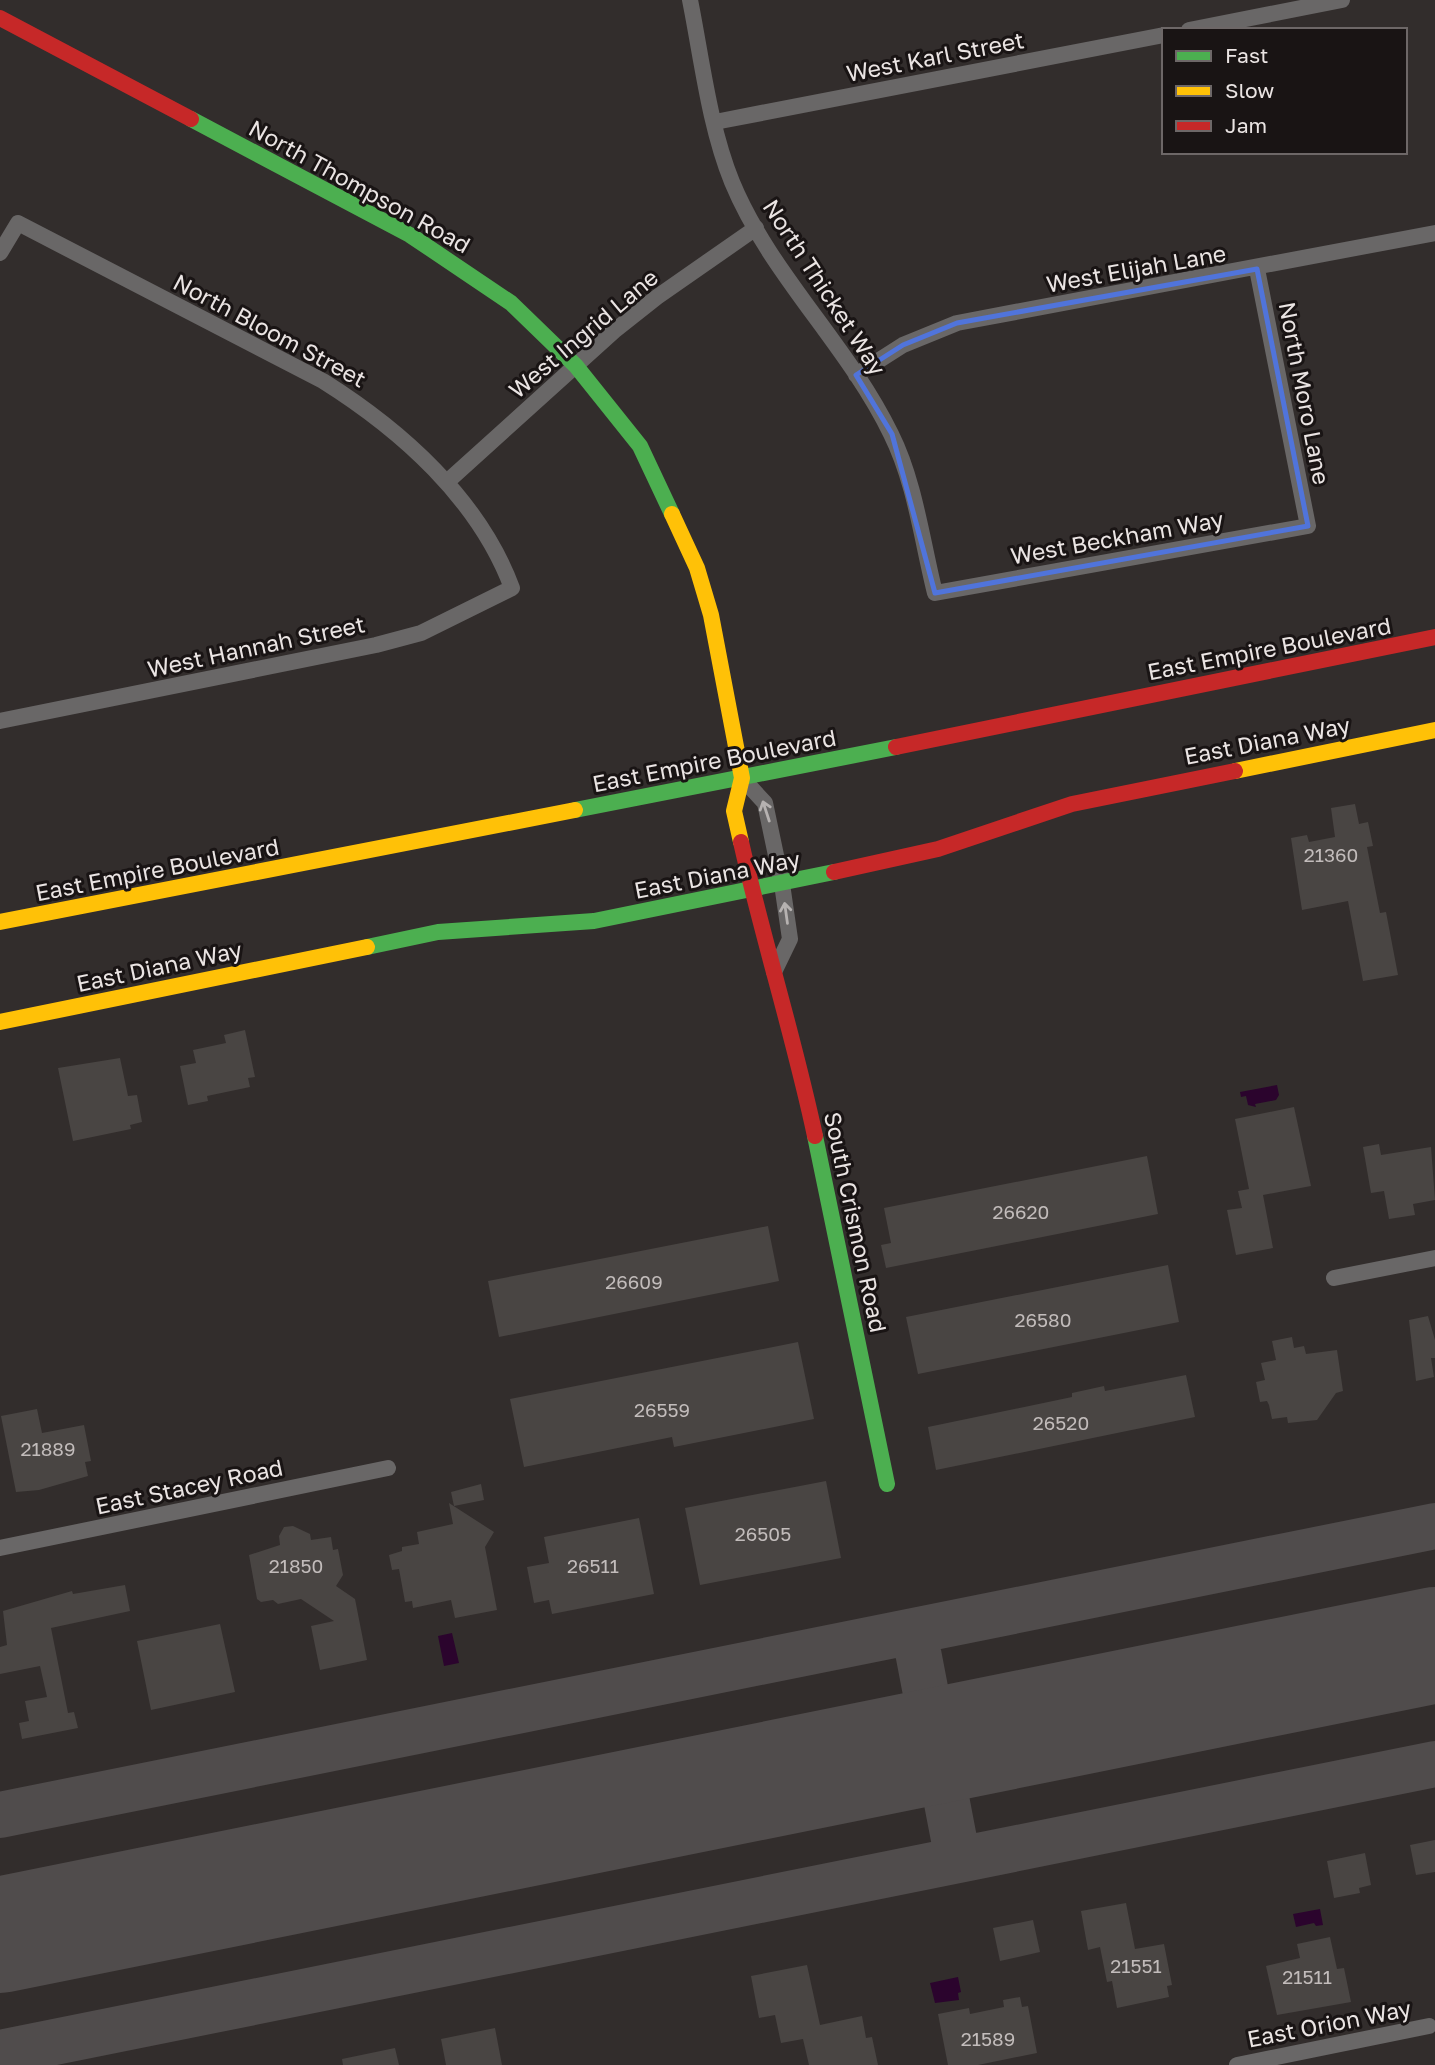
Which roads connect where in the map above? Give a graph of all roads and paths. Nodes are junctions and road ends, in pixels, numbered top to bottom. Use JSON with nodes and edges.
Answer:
{"nodes":[{"id":1,"x":690,"y":0,"type":"edge"},
{"id":2,"x":1342,"y":0,"type":"edge"},
{"id":3,"x":0,"y":18,"type":"edge"},
{"id":4,"x":1199,"y":28,"type":"edge"},
{"id":5,"x":1162,"y":35,"type":"edge"},
{"id":6,"x":715,"y":122,"type":"junction"},
{"id":7,"x":756,"y":228,"type":"junction"},
{"id":8,"x":1435,"y":233,"type":"edge"},
{"id":9,"x":0,"y":253,"type":"edge"},
{"id":10,"x":1257,"y":269,"type":"junction"},
{"id":11,"x":576,"y":366,"type":"junction"},
{"id":12,"x":856,"y":375,"type":"junction"},
{"id":13,"x":448,"y":481,"type":"junction"},
{"id":14,"x":1308,"y":526,"type":"joint"},
{"id":15,"x":512,"y":588,"type":"joint"},
{"id":16,"x":935,"y":593,"type":"joint"},
{"id":17,"x":1435,"y":637,"type":"edge"},
{"id":18,"x":0,"y":721,"type":"edge"},
{"id":19,"x":1435,"y":730,"type":"edge"},
{"id":20,"x":742,"y":778,"type":"junction"},
{"id":21,"x":782,"y":884,"type":"junction"},
{"id":22,"x":752,"y":890,"type":"junction"},
{"id":23,"x":0,"y":922,"type":"edge"},
{"id":24,"x":774,"y":972,"type":"junction"},
{"id":25,"x":0,"y":1022,"type":"edge"},
{"id":26,"x":1435,"y":1258,"type":"edge"},
{"id":27,"x":1334,"y":1278,"type":"dead end"},
{"id":28,"x":388,"y":1468,"type":"dead end"},
{"id":29,"x":887,"y":1484,"type":"dead end"},
{"id":30,"x":0,"y":1548,"type":"edge"},
{"id":31,"x":1429,"y":2026,"type":"dead end"},
{"id":32,"x":1237,"y":2065,"type":"edge"}],
"edges":[{"from":1,"to":6,"type":"street","name":"North Thicket Way"},
{"from":2,"to":4,"type":"street"},
{"from":3,"to":11,"type":"street","name":"North Thompson Road"},
{"from":5,"to":6,"type":"street","name":"West Karl Street"},
{"from":6,"to":7,"type":"street","name":"North Thicket Way"},
{"from":7,"to":11,"type":"street","name":"West Ingrid Lane"},
{"from":7,"to":12,"type":"street","name":"North Thicket Way"},
{"from":8,"to":10,"type":"street","name":"West Elijah Lane"},
{"from":9,"to":13,"type":"street","name":"North Bloom Street"},
{"from":10,"to":12,"type":"street","name":"West Elijah Lane"},
{"from":10,"to":14,"type":"street","name":"North Moro Lane"},
{"from":11,"to":13,"type":"street","name":"West Ingrid Lane"},
{"from":11,"to":20,"type":"street","name":"North Thompson Road"},
{"from":12,"to":16,"type":"street","name":"North Thicket Way"},
{"from":13,"to":15,"type":"street","name":"North Bloom Street"},
{"from":14,"to":16,"type":"street","name":"West Beckham Way"},
{"from":15,"to":18,"type":"street","name":"West Hannah Street"},
{"from":17,"to":20,"type":"street","name":"East Empire Boulevard"},
{"from":19,"to":21,"type":"street","name":"East Diana Way"},
{"from":21,"to":20,"type":"street","one_way":true},
{"from":20,"to":22,"type":"street","name":"South Crismon Road"},
{"from":20,"to":23,"type":"street","name":"East Empire Boulevard"},
{"from":21,"to":22,"type":"street","name":"East Diana Way"},
{"from":24,"to":21,"type":"street","one_way":true},
{"from":22,"to":24,"type":"street","name":"South Crismon Road"},
{"from":22,"to":25,"type":"street","name":"East Diana Way"},
{"from":24,"to":29,"type":"street","name":"South Crismon Road"},
{"from":26,"to":27,"type":"street"},
{"from":28,"to":30,"type":"street","name":"East Stacey Road"},
{"from":31,"to":32,"type":"street","name":"East Orion Way"}]}
